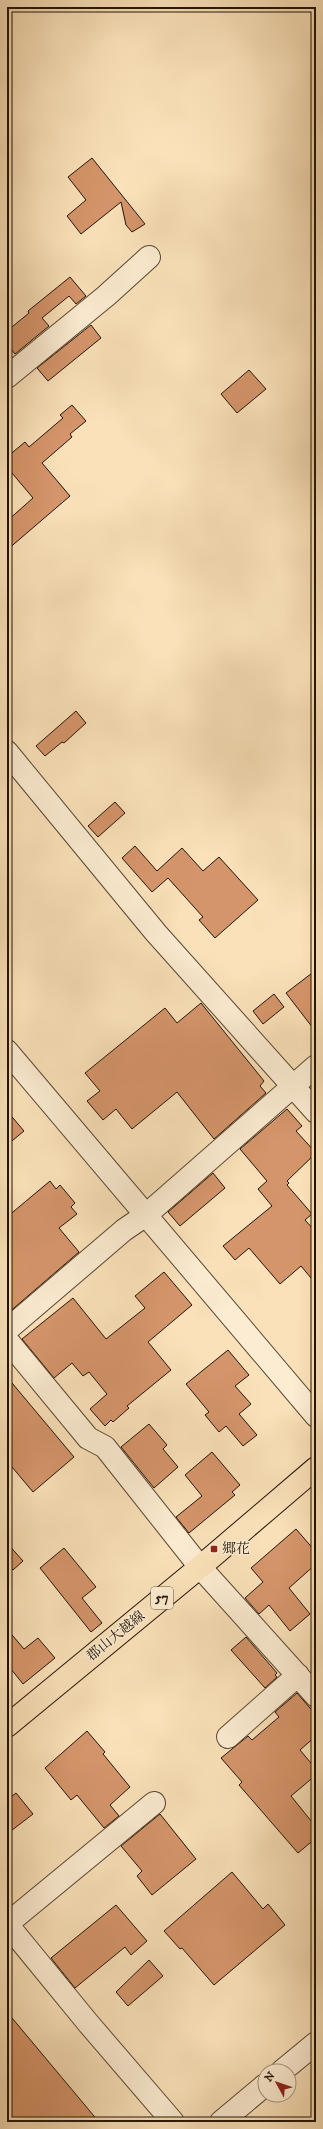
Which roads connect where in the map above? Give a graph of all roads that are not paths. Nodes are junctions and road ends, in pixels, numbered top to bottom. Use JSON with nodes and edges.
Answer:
{"nodes":[{"id":1,"x":149,"y":257,"type":"dead end"},
{"id":2,"x":7,"y":377,"type":"edge"},
{"id":3,"x":7,"y":752,"type":"edge"},
{"id":4,"x":7,"y":1051,"type":"edge"},
{"id":5,"x":316,"y":1066,"type":"edge"},
{"id":6,"x":293,"y":1085,"type":"junction"},
{"id":7,"x":316,"y":1112,"type":"edge"},
{"id":8,"x":146,"y":1215,"type":"junction"},
{"id":9,"x":7,"y":1330,"type":"edge"},
{"id":10,"x":7,"y":1340,"type":"edge"},
{"id":11,"x":316,"y":1416,"type":"edge"},
{"id":12,"x":316,"y":1468,"type":"edge"},
{"id":13,"x":200,"y":1567,"type":"junction"},
{"id":14,"x":309,"y":1682,"type":"edge"},
{"id":15,"x":7,"y":1726,"type":"edge"},
{"id":16,"x":228,"y":1737,"type":"dead end"},
{"id":17,"x":154,"y":1802,"type":"dead end"},
{"id":18,"x":7,"y":1924,"type":"edge"},
{"id":19,"x":316,"y":2043,"type":"edge"},
{"id":20,"x":292,"y":2063,"type":"edge"},
{"id":21,"x":257,"y":2092,"type":"edge"},
{"id":22,"x":173,"y":2122,"type":"edge"},
{"id":23,"x":221,"y":2122,"type":"edge"}],
"edges":[{"from":1,"to":2,"type":"street"},
{"from":3,"to":6,"type":"street"},
{"from":4,"to":8,"type":"street"},
{"from":5,"to":6,"type":"street"},
{"from":6,"to":7,"type":"street"},
{"from":6,"to":8,"type":"street"},
{"from":8,"to":9,"type":"street"},
{"from":8,"to":11,"type":"street"},
{"from":10,"to":13,"type":"street"},
{"from":12,"to":13,"type":"main road","name":"郡山大越線","number":"57"},
{"from":13,"to":14,"type":"street"},
{"from":13,"to":15,"type":"main road","name":"郡山大越線","number":"57"},
{"from":14,"to":16,"type":"street"},
{"from":17,"to":18,"type":"street"},
{"from":18,"to":22,"type":"street"},
{"from":19,"to":20,"type":"street"},
{"from":21,"to":23,"type":"street"}]}
